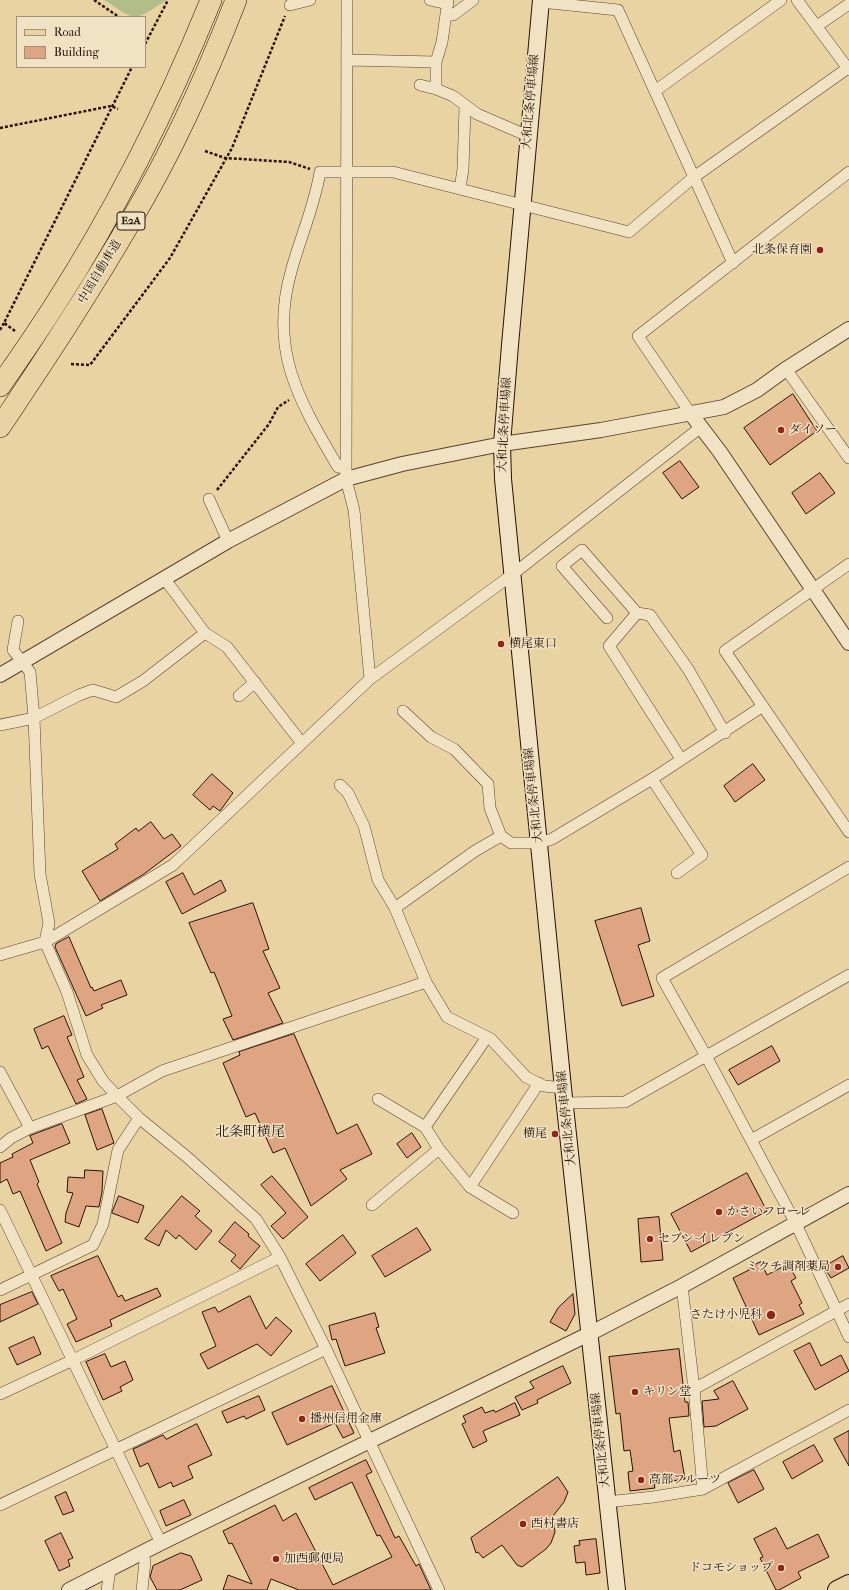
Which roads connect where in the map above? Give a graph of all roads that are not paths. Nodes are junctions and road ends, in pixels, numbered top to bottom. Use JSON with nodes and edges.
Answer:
{"nodes":[{"id":1,"x":211,"y":0,"type":"edge"},
{"id":2,"x":236,"y":0,"type":"edge"},
{"id":3,"x":310,"y":0,"type":"edge"},
{"id":4,"x":347,"y":0,"type":"edge"},
{"id":5,"x":430,"y":0,"type":"edge"},
{"id":6,"x":473,"y":0,"type":"edge"},
{"id":7,"x":781,"y":0,"type":"edge"},
{"id":8,"x":797,"y":0,"type":"edge"},
{"id":9,"x":541,"y":1,"type":"edge"},
{"id":10,"x":849,"y":4,"type":"edge"},
{"id":11,"x":290,"y":5,"type":"road end"},
{"id":12,"x":448,"y":6,"type":"edge"},
{"id":13,"x":817,"y":26,"type":"junction"},
{"id":14,"x":348,"y":60,"type":"junction"},
{"id":15,"x":436,"y":62,"type":"junction"},
{"id":16,"x":848,"y":69,"type":"edge"},
{"id":17,"x":420,"y":85,"type":"dead end"},
{"id":18,"x":436,"y":88,"type":"junction"},
{"id":19,"x":655,"y":91,"type":"junction"},
{"id":20,"x":465,"y":107,"type":"junction"},
{"id":21,"x":528,"y":136,"type":"junction"},
{"id":22,"x":348,"y":172,"type":"junction"},
{"id":23,"x":849,"y":172,"type":"edge"},
{"id":24,"x":694,"y":177,"type":"junction"},
{"id":25,"x":460,"y":189,"type":"junction"},
{"id":26,"x":523,"y":205,"type":"junction"},
{"id":27,"x":733,"y":263,"type":"junction"},
{"id":28,"x":849,"y":329,"type":"edge"},
{"id":29,"x":786,"y":369,"type":"junction"},
{"id":30,"x":0,"y":386,"type":"edge"},
{"id":31,"x":691,"y":414,"type":"junction"},
{"id":32,"x":0,"y":427,"type":"edge"},
{"id":33,"x":701,"y":427,"type":"junction"},
{"id":34,"x":502,"y":444,"type":"junction"},
{"id":35,"x":848,"y":455,"type":"edge"},
{"id":36,"x":346,"y":473,"type":"junction"},
{"id":37,"x":209,"y":499,"type":"road end"},
{"id":38,"x":228,"y":541,"type":"junction"},
{"id":39,"x":849,"y":564,"type":"edge"},
{"id":40,"x":512,"y":574,"type":"junction"},
{"id":41,"x":164,"y":578,"type":"junction"},
{"id":42,"x":812,"y":590,"type":"junction"},
{"id":43,"x":637,"y":613,"type":"junction"},
{"id":44,"x":607,"y":618,"type":"dead end"},
{"id":45,"x":18,"y":621,"type":"dead end"},
{"id":46,"x":205,"y":633,"type":"junction"},
{"id":47,"x":849,"y":643,"type":"edge"},
{"id":48,"x":22,"y":662,"type":"junction"},
{"id":49,"x":0,"y":675,"type":"edge"},
{"id":50,"x":370,"y":679,"type":"junction"},
{"id":51,"x":255,"y":682,"type":"junction"},
{"id":52,"x":239,"y":696,"type":"dead end"},
{"id":53,"x":763,"y":706,"type":"junction"},
{"id":54,"x":403,"y":711,"type":"dead end"},
{"id":55,"x":34,"y":718,"type":"junction"},
{"id":56,"x":0,"y":724,"type":"edge"},
{"id":57,"x":725,"y":733,"type":"junction"},
{"id":58,"x":297,"y":737,"type":"dead end"},
{"id":59,"x":681,"y":759,"type":"junction"},
{"id":60,"x":652,"y":779,"type":"junction"},
{"id":61,"x":340,"y":785,"type":"dead end"},
{"id":62,"x":849,"y":832,"type":"edge"},
{"id":63,"x":501,"y":836,"type":"junction"},
{"id":64,"x":539,"y":843,"type":"junction"},
{"id":65,"x":849,"y":867,"type":"edge"},
{"id":66,"x":677,"y":873,"type":"dead end"},
{"id":67,"x":395,"y":908,"type":"junction"},
{"id":68,"x":45,"y":942,"type":"junction"},
{"id":69,"x":0,"y":955,"type":"edge"},
{"id":70,"x":849,"y":975,"type":"edge"},
{"id":71,"x":426,"y":982,"type":"junction"},
{"id":72,"x":487,"y":1037,"type":"junction"},
{"id":73,"x":706,"y":1056,"type":"junction"},
{"id":74,"x":0,"y":1072,"type":"edge"},
{"id":75,"x":539,"y":1083,"type":"junction"},
{"id":76,"x":849,"y":1085,"type":"edge"},
{"id":77,"x":117,"y":1096,"type":"junction"},
{"id":78,"x":564,"y":1096,"type":"junction"},
{"id":79,"x":378,"y":1098,"type":"dead end"},
{"id":80,"x":139,"y":1118,"type":"junction"},
{"id":81,"x":425,"y":1127,"type":"junction"},
{"id":82,"x":30,"y":1128,"type":"junction"},
{"id":83,"x":751,"y":1140,"type":"junction"},
{"id":84,"x":0,"y":1147,"type":"edge"},
{"id":85,"x":439,"y":1149,"type":"junction"},
{"id":86,"x":470,"y":1187,"type":"junction"},
{"id":87,"x":849,"y":1194,"type":"edge"},
{"id":88,"x":372,"y":1205,"type":"dead end"},
{"id":89,"x":0,"y":1210,"type":"edge"},
{"id":90,"x":513,"y":1213,"type":"dead end"},
{"id":91,"x":796,"y":1224,"type":"junction"},
{"id":92,"x":280,"y":1256,"type":"junction"},
{"id":93,"x":31,"y":1276,"type":"junction"},
{"id":94,"x":682,"y":1286,"type":"junction"},
{"id":95,"x":0,"y":1290,"type":"edge"},
{"id":96,"x":849,"y":1304,"type":"edge"},
{"id":97,"x":837,"y":1311,"type":"junction"},
{"id":98,"x":589,"y":1334,"type":"junction"},
{"id":99,"x":849,"y":1337,"type":"edge"},
{"id":100,"x":326,"y":1349,"type":"junction"},
{"id":101,"x":73,"y":1360,"type":"junction"},
{"id":102,"x":694,"y":1389,"type":"junction"},
{"id":103,"x":0,"y":1394,"type":"edge"},
{"id":104,"x":849,"y":1410,"type":"edge"},
{"id":105,"x":369,"y":1443,"type":"junction"},
{"id":106,"x":115,"y":1451,"type":"junction"},
{"id":107,"x":703,"y":1489,"type":"junction"},
{"id":108,"x":607,"y":1502,"type":"junction"},
{"id":109,"x":0,"y":1505,"type":"edge"},
{"id":110,"x":160,"y":1543,"type":"junction"},
{"id":111,"x":142,"y":1554,"type":"junction"},
{"id":112,"x":110,"y":1570,"type":"junction"},
{"id":113,"x":849,"y":1584,"type":"edge"},
{"id":114,"x":69,"y":1590,"type":"edge"},
{"id":115,"x":107,"y":1590,"type":"edge"},
{"id":116,"x":142,"y":1590,"type":"edge"},
{"id":117,"x":439,"y":1590,"type":"edge"},
{"id":118,"x":617,"y":1590,"type":"edge"},
{"id":119,"x":837,"y":1590,"type":"edge"}],
"edges":[{"from":1,"to":30,"type":"highway","name":"中国自動車道","number":"E2A"},
{"from":2,"to":32,"type":"highway","name":"中国自動車道","number":"E2A"},
{"from":3,"to":11,"type":"street"},
{"from":4,"to":14,"type":"street"},
{"from":5,"to":12,"type":"street"},
{"from":6,"to":12,"type":"street"},
{"from":7,"to":19,"type":"street"},
{"from":8,"to":13,"type":"street"},
{"from":9,"to":19,"type":"street"},
{"from":9,"to":21,"type":"main road","name":"大和北条停車場線"},
{"from":10,"to":13,"type":"street"},
{"from":12,"to":15,"type":"street"},
{"from":13,"to":16,"type":"street"},
{"from":14,"to":15,"type":"street"},
{"from":14,"to":22,"type":"street"},
{"from":15,"to":18,"type":"street"},
{"from":16,"to":24,"type":"street"},
{"from":17,"to":18,"type":"street"},
{"from":18,"to":20,"type":"street"},
{"from":19,"to":24,"type":"street"},
{"from":20,"to":21,"type":"street"},
{"from":20,"to":25,"type":"street"},
{"from":21,"to":26,"type":"main road","name":"大和北条停車場線"},
{"from":22,"to":25,"type":"street"},
{"from":22,"to":36,"type":"street"},
{"from":22,"to":36,"type":"street"},
{"from":23,"to":27,"type":"street"},
{"from":24,"to":26,"type":"street"},
{"from":24,"to":27,"type":"street"},
{"from":25,"to":26,"type":"street"},
{"from":26,"to":34,"type":"main road","name":"大和北条停車場線"},
{"from":27,"to":31,"type":"street"},
{"from":28,"to":29,"type":"street"},
{"from":29,"to":31,"type":"street"},
{"from":29,"to":35,"type":"street"},
{"from":31,"to":33,"type":"street"},
{"from":31,"to":34,"type":"street"},
{"from":33,"to":40,"type":"street"},
{"from":33,"to":42,"type":"street"},
{"from":34,"to":36,"type":"street"},
{"from":34,"to":40,"type":"main road","name":"大和北条停車場線"},
{"from":36,"to":38,"type":"street"},
{"from":36,"to":50,"type":"street"},
{"from":37,"to":38,"type":"street"},
{"from":38,"to":41,"type":"street"},
{"from":39,"to":42,"type":"street"},
{"from":40,"to":50,"type":"street"},
{"from":40,"to":64,"type":"main road","name":"大和北条停車場線"},
{"from":41,"to":46,"type":"street"},
{"from":41,"to":48,"type":"street"},
{"from":42,"to":47,"type":"street"},
{"from":42,"to":53,"type":"street"},
{"from":43,"to":44,"type":"street"},
{"from":43,"to":57,"type":"street"},
{"from":43,"to":59,"type":"street"},
{"from":45,"to":48,"type":"street"},
{"from":46,"to":51,"type":"street"},
{"from":46,"to":55,"type":"street"},
{"from":48,"to":49,"type":"street"},
{"from":48,"to":55,"type":"street"},
{"from":50,"to":68,"type":"street"},
{"from":51,"to":52,"type":"street"},
{"from":51,"to":58,"type":"street"},
{"from":53,"to":57,"type":"street"},
{"from":53,"to":62,"type":"street"},
{"from":54,"to":63,"type":"street"},
{"from":55,"to":56,"type":"street"},
{"from":55,"to":68,"type":"street"},
{"from":57,"to":59,"type":"street"},
{"from":59,"to":60,"type":"street"},
{"from":60,"to":64,"type":"street"},
{"from":60,"to":66,"type":"street"},
{"from":61,"to":67,"type":"street"},
{"from":63,"to":64,"type":"street"},
{"from":63,"to":67,"type":"street"},
{"from":64,"to":78,"type":"main road","name":"大和北条停車場線"},
{"from":65,"to":73,"type":"street"},
{"from":67,"to":71,"type":"street"},
{"from":68,"to":69,"type":"street"},
{"from":68,"to":77,"type":"street"},
{"from":70,"to":73,"type":"street"},
{"from":71,"to":72,"type":"street"},
{"from":71,"to":77,"type":"street"},
{"from":72,"to":75,"type":"street"},
{"from":72,"to":81,"type":"street"},
{"from":73,"to":78,"type":"street"},
{"from":73,"to":83,"type":"street"},
{"from":74,"to":82,"type":"street"},
{"from":75,"to":78,"type":"street"},
{"from":75,"to":86,"type":"street"},
{"from":76,"to":83,"type":"street"},
{"from":77,"to":80,"type":"street"},
{"from":77,"to":82,"type":"street"},
{"from":78,"to":98,"type":"main road","name":"大和北条停車場線"},
{"from":79,"to":81,"type":"street"},
{"from":80,"to":92,"type":"street"},
{"from":80,"to":93,"type":"street"},
{"from":81,"to":85,"type":"street"},
{"from":82,"to":84,"type":"street"},
{"from":83,"to":91,"type":"street"},
{"from":85,"to":86,"type":"street"},
{"from":85,"to":88,"type":"street"},
{"from":86,"to":90,"type":"street"},
{"from":87,"to":91,"type":"street"},
{"from":89,"to":93,"type":"street"},
{"from":91,"to":94,"type":"street"},
{"from":91,"to":97,"type":"street"},
{"from":92,"to":100,"type":"street"},
{"from":92,"to":101,"type":"street"},
{"from":93,"to":95,"type":"street"},
{"from":93,"to":101,"type":"street"},
{"from":94,"to":98,"type":"street"},
{"from":94,"to":102,"type":"street"},
{"from":96,"to":97,"type":"street"},
{"from":97,"to":99,"type":"street"},
{"from":97,"to":102,"type":"street"},
{"from":98,"to":105,"type":"street"},
{"from":98,"to":108,"type":"main road","name":"大和北条停車場線"},
{"from":100,"to":105,"type":"street"},
{"from":100,"to":106,"type":"street"},
{"from":101,"to":103,"type":"street"},
{"from":101,"to":106,"type":"street"},
{"from":102,"to":107,"type":"street"},
{"from":104,"to":107,"type":"street"},
{"from":105,"to":110,"type":"street"},
{"from":105,"to":117,"type":"street"},
{"from":106,"to":109,"type":"street"},
{"from":106,"to":110,"type":"street"},
{"from":107,"to":108,"type":"street"},
{"from":108,"to":118,"type":"main road","name":"大和北条停車場線"},
{"from":110,"to":111,"type":"street"},
{"from":111,"to":112,"type":"street"},
{"from":111,"to":116,"type":"street"},
{"from":112,"to":114,"type":"street"},
{"from":112,"to":115,"type":"street"},
{"from":113,"to":119,"type":"main road"}]}
